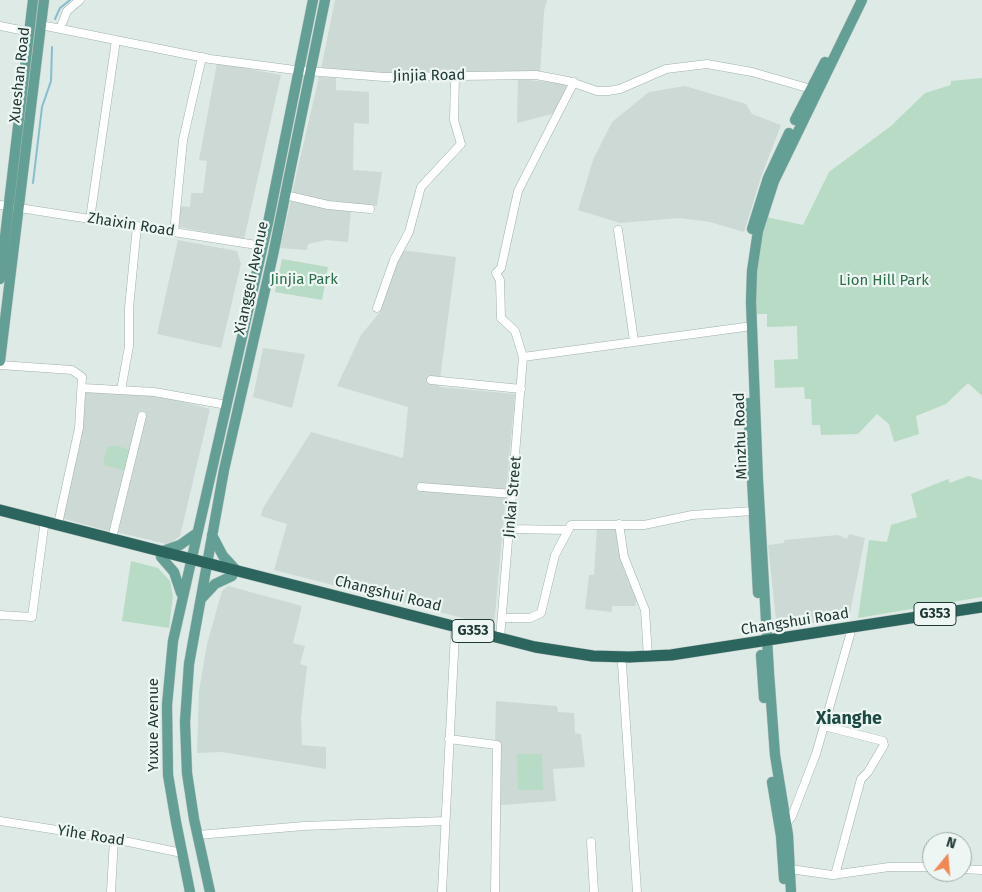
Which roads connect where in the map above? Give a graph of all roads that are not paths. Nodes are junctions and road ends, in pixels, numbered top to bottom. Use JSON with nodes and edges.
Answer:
{"nodes":[{"id":1,"x":33,"y":0,"type":"edge"},
{"id":2,"x":44,"y":0,"type":"edge"},
{"id":3,"x":80,"y":0,"type":"edge"},
{"id":4,"x":313,"y":0,"type":"edge"},
{"id":5,"x":325,"y":0,"type":"edge"},
{"id":6,"x":854,"y":0,"type":"edge"},
{"id":7,"x":862,"y":0,"type":"edge"},
{"id":8,"x":41,"y":25,"type":"junction"},
{"id":9,"x":0,"y":26,"type":"edge"},
{"id":10,"x":60,"y":29,"type":"junction"},
{"id":11,"x":30,"y":32,"type":"junction"},
{"id":12,"x":116,"y":40,"type":"junction"},
{"id":13,"x":202,"y":57,"type":"junction"},
{"id":14,"x":299,"y":70,"type":"junction"},
{"id":15,"x":310,"y":71,"type":"junction"},
{"id":16,"x":455,"y":76,"type":"junction"},
{"id":17,"x":574,"y":82,"type":"junction"},
{"id":18,"x":811,"y":89,"type":"junction"},
{"id":19,"x":285,"y":194,"type":"junction"},
{"id":20,"x":10,"y":206,"type":"edge"},
{"id":21,"x":370,"y":209,"type":"dead end"},
{"id":22,"x":90,"y":219,"type":"junction"},
{"id":23,"x":137,"y":226,"type":"junction"},
{"id":24,"x":618,"y":230,"type":"dead end"},
{"id":25,"x":174,"y":232,"type":"junction"},
{"id":26,"x":3,"y":237,"type":"edge"},
{"id":27,"x":262,"y":246,"type":"junction"},
{"id":28,"x":0,"y":279,"type":"edge"},
{"id":29,"x":377,"y":308,"type":"dead end"},
{"id":30,"x":745,"y":327,"type":"junction"},
{"id":31,"x":634,"y":341,"type":"junction"},
{"id":32,"x":523,"y":356,"type":"junction"},
{"id":33,"x":0,"y":361,"type":"edge"},
{"id":34,"x":0,"y":365,"type":"edge"},
{"id":35,"x":431,"y":380,"type":"dead end"},
{"id":36,"x":83,"y":388,"type":"junction"},
{"id":37,"x":521,"y":388,"type":"junction"},
{"id":38,"x":121,"y":390,"type":"junction"},
{"id":39,"x":227,"y":405,"type":"junction"},
{"id":40,"x":142,"y":416,"type":"dead end"},
{"id":41,"x":421,"y":487,"type":"dead end"},
{"id":42,"x":513,"y":494,"type":"junction"},
{"id":43,"x":0,"y":510,"type":"edge"},
{"id":44,"x":753,"y":511,"type":"junction"},
{"id":45,"x":0,"y":517,"type":"edge"},
{"id":46,"x":58,"y":524,"type":"junction"},
{"id":47,"x":619,"y":524,"type":"junction"},
{"id":48,"x":44,"y":528,"type":"junction"},
{"id":49,"x":510,"y":529,"type":"junction"},
{"id":50,"x":567,"y":530,"type":"junction"},
{"id":51,"x":197,"y":533,"type":"junction"},
{"id":52,"x":212,"y":535,"type":"junction"},
{"id":53,"x":112,"y":538,"type":"junction"},
{"id":54,"x":162,"y":554,"type":"junction"},
{"id":55,"x":190,"y":562,"type":"junction"},
{"id":56,"x":206,"y":566,"type":"junction"},
{"id":57,"x":234,"y":573,"type":"junction"},
{"id":58,"x":182,"y":595,"type":"junction"},
{"id":59,"x":200,"y":600,"type":"junction"},
{"id":60,"x":982,"y":607,"type":"edge"},
{"id":61,"x":982,"y":614,"type":"edge"},
{"id":62,"x":0,"y":615,"type":"edge"},
{"id":63,"x":502,"y":618,"type":"junction"},
{"id":64,"x":455,"y":633,"type":"junction"},
{"id":65,"x":850,"y":635,"type":"junction"},
{"id":66,"x":500,"y":638,"type":"junction"},
{"id":67,"x":764,"y":645,"type":"junction"},
{"id":68,"x":648,"y":657,"type":"junction"},
{"id":69,"x":622,"y":664,"type":"junction"},
{"id":70,"x":824,"y":726,"type":"junction"},
{"id":71,"x":449,"y":739,"type":"junction"},
{"id":72,"x":0,"y":821,"type":"edge"},
{"id":73,"x":445,"y":821,"type":"junction"},
{"id":74,"x":786,"y":824,"type":"junction"},
{"id":75,"x":198,"y":835,"type":"junction"},
{"id":76,"x":114,"y":839,"type":"junction"},
{"id":77,"x":591,"y":842,"type":"dead end"},
{"id":78,"x":182,"y":853,"type":"junction"},
{"id":79,"x":922,"y":867,"type":"edge"},
{"id":80,"x":790,"y":869,"type":"junction"},
{"id":81,"x":835,"y":875,"type":"junction"},
{"id":82,"x":111,"y":892,"type":"edge"},
{"id":83,"x":190,"y":892,"type":"edge"},
{"id":84,"x":210,"y":892,"type":"edge"},
{"id":85,"x":442,"y":892,"type":"edge"},
{"id":86,"x":495,"y":892,"type":"edge"},
{"id":87,"x":594,"y":892,"type":"edge"},
{"id":88,"x":637,"y":892,"type":"edge"},
{"id":89,"x":784,"y":892,"type":"edge"},
{"id":90,"x":791,"y":892,"type":"edge"}],
"edges":[{"from":1,"to":11,"type":"main road","name":"Xueshan Road"},
{"from":2,"to":8,"type":"main road","name":"Xueshan Road"},
{"from":3,"to":10,"type":"street"},
{"from":4,"to":14,"type":"main road","name":"Xianggeli Avenue"},
{"from":5,"to":15,"type":"main road","name":"Xianggeli Avenue"},
{"from":6,"to":18,"type":"main road","name":"Minzhu Road"},
{"from":7,"to":67,"type":"main road","name":"Minzhu Road"},
{"from":8,"to":10,"type":"street","name":"Jinjia Road"},
{"from":8,"to":20,"type":"main road","name":"Xueshan Road"},
{"from":9,"to":11,"type":"street"},
{"from":10,"to":12,"type":"street","name":"Jinjia Road"},
{"from":11,"to":20,"type":"main road","name":"Xueshan Road"},
{"from":12,"to":13,"type":"street","name":"Jinjia Road"},
{"from":12,"to":22,"type":"street"},
{"from":13,"to":14,"type":"street","name":"Jinjia Road"},
{"from":13,"to":25,"type":"street"},
{"from":14,"to":15,"type":"street","name":"Jinjia Road"},
{"from":14,"to":27,"type":"main road","name":"Xianggeli Avenue"},
{"from":15,"to":16,"type":"street","name":"Jinjia Road"},
{"from":15,"to":19,"type":"main road","name":"Xianggeli Avenue"},
{"from":16,"to":17,"type":"street","name":"Jinjia Road"},
{"from":16,"to":29,"type":"street"},
{"from":17,"to":18,"type":"street","name":"Jinjia Road"},
{"from":17,"to":32,"type":"street"},
{"from":18,"to":30,"type":"main road","name":"Minzhu Road"},
{"from":19,"to":21,"type":"street"},
{"from":19,"to":52,"type":"main road","name":"Xianggeli Avenue"},
{"from":20,"to":22,"type":"street","name":"Zhaixin Road"},
{"from":20,"to":26,"type":"main road","name":"Xueshan Road"},
{"from":20,"to":33,"type":"main road","name":"Xueshan Road"},
{"from":22,"to":23,"type":"street","name":"Zhaixin Road"},
{"from":23,"to":25,"type":"street","name":"Zhaixin Road"},
{"from":23,"to":38,"type":"street"},
{"from":24,"to":31,"type":"street"},
{"from":25,"to":27,"type":"street","name":"Zhaixin Road"},
{"from":26,"to":28,"type":"main road","name":"Xueshan Road"},
{"from":27,"to":39,"type":"main road","name":"Xianggeli Avenue"},
{"from":30,"to":31,"type":"street"},
{"from":30,"to":44,"type":"main road","name":"Minzhu Road"},
{"from":31,"to":32,"type":"street"},
{"from":32,"to":37,"type":"street","name":"Jinkai Street"},
{"from":34,"to":36,"type":"street"},
{"from":35,"to":37,"type":"street"},
{"from":36,"to":38,"type":"street"},
{"from":36,"to":46,"type":"street"},
{"from":37,"to":42,"type":"street","name":"Jinkai Street"},
{"from":38,"to":39,"type":"street"},
{"from":39,"to":51,"type":"main road","name":"Xianggeli Avenue"},
{"from":40,"to":53,"type":"street"},
{"from":41,"to":42,"type":"street"},
{"from":42,"to":49,"type":"street","name":"Jinkai Street"},
{"from":43,"to":46,"type":"highway","name":"Changshui Road","number":"G353"},
{"from":44,"to":47,"type":"street"},
{"from":44,"to":67,"type":"main road","name":"Minzhu Road"},
{"from":45,"to":48,"type":"highway","name":"Changshui Road","number":"G353"},
{"from":46,"to":53,"type":"highway","name":"Changshui Road","number":"G353"},
{"from":47,"to":50,"type":"street"},
{"from":47,"to":68,"type":"street"},
{"from":48,"to":54,"type":"highway","name":"Changshui Road","number":"G353"},
{"from":48,"to":62,"type":"street"},
{"from":49,"to":50,"type":"street"},
{"from":49,"to":63,"type":"street","name":"Jinkai Street"},
{"from":50,"to":63,"type":"street"},
{"from":51,"to":54,"type":"main road"},
{"from":51,"to":55,"type":"main road","name":"Xianggeli Avenue"},
{"from":52,"to":56,"type":"main road","name":"Xianggeli Avenue"},
{"from":52,"to":57,"type":"main road"},
{"from":53,"to":54,"type":"highway","name":"Changshui Road","number":"G353"},
{"from":54,"to":55,"type":"highway","name":"Changshui Road","number":"G353"},
{"from":54,"to":58,"type":"main road"},
{"from":55,"to":56,"type":"highway","name":"Changshui Road","number":"G353"},
{"from":55,"to":58,"type":"main road","name":"Yuxue Avenue"},
{"from":56,"to":57,"type":"highway","name":"Changshui Road","number":"G353"},
{"from":56,"to":59,"type":"main road"},
{"from":57,"to":59,"type":"main road"},
{"from":57,"to":64,"type":"highway","name":"Changshui Road","number":"G353"},
{"from":57,"to":66,"type":"highway","name":"Changshui Road","number":"G353"},
{"from":58,"to":78,"type":"main road","name":"Yuxue Avenue"},
{"from":59,"to":75,"type":"main road"},
{"from":60,"to":67,"type":"highway","name":"Changshui Road","number":"G353"},
{"from":61,"to":65,"type":"highway","name":"Changshui Road","number":"G353"},
{"from":63,"to":66,"type":"street","name":"Jinkai Street"},
{"from":64,"to":69,"type":"highway","name":"Changshui Road","number":"G353"},
{"from":64,"to":71,"type":"street"},
{"from":65,"to":67,"type":"highway","name":"Changshui Road","number":"G353"},
{"from":65,"to":70,"type":"street"},
{"from":66,"to":68,"type":"highway","name":"Changshui Road","number":"G353"},
{"from":67,"to":68,"type":"highway","name":"Changshui Road","number":"G353"},
{"from":67,"to":69,"type":"highway","name":"Changshui Road","number":"G353"},
{"from":67,"to":74,"type":"main road","name":"Minzhu Road"},
{"from":67,"to":89,"type":"main road","name":"Minzhu Road"},
{"from":69,"to":88,"type":"street"},
{"from":70,"to":74,"type":"street"},
{"from":70,"to":81,"type":"street"},
{"from":71,"to":73,"type":"street"},
{"from":71,"to":86,"type":"street"},
{"from":72,"to":76,"type":"street","name":"Yihe Road"},
{"from":73,"to":75,"type":"street"},
{"from":73,"to":85,"type":"street"},
{"from":74,"to":80,"type":"main road","name":"Minzhu Road"},
{"from":75,"to":84,"type":"main road"},
{"from":76,"to":78,"type":"street","name":"Yihe Road"},
{"from":76,"to":82,"type":"street"},
{"from":77,"to":87,"type":"street"},
{"from":78,"to":83,"type":"main road","name":"Yuxue Avenue"},
{"from":79,"to":81,"type":"street"},
{"from":80,"to":81,"type":"street"},
{"from":80,"to":90,"type":"main road","name":"Minzhu Road"}]}
